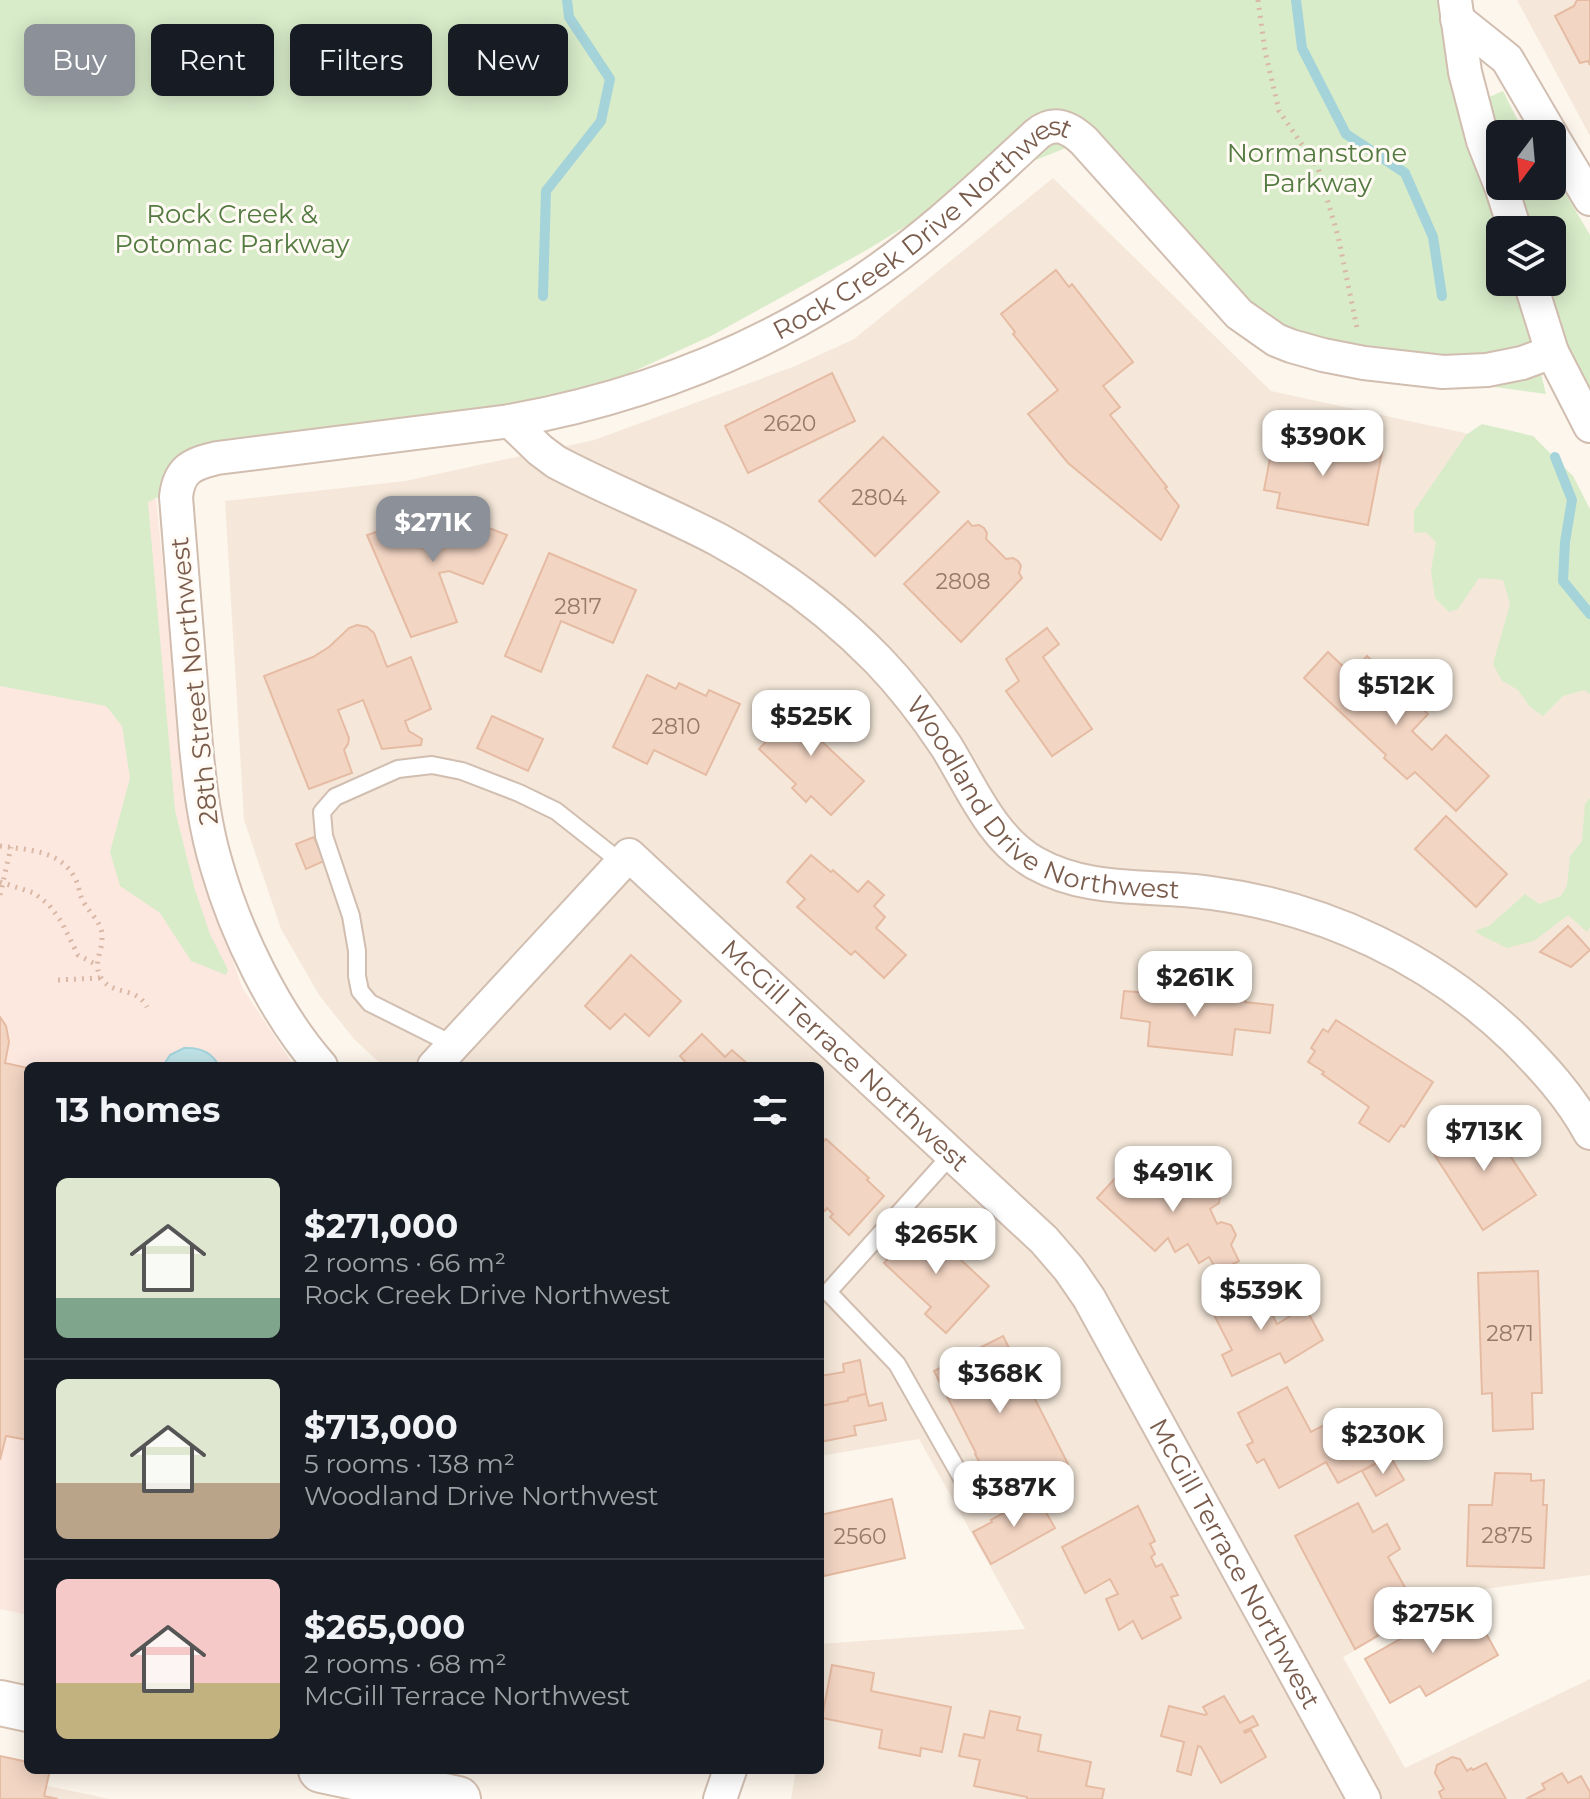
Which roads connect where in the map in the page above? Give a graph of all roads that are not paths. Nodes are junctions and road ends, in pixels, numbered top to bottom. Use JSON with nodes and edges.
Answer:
{"nodes":[{"id":1,"x":1456,"y":9,"type":"edge"},
{"id":2,"x":1543,"y":120,"type":"edge"},
{"id":3,"x":1486,"y":149,"type":"edge"},
{"id":4,"x":1566,"y":159,"type":"edge"},
{"id":5,"x":1590,"y":199,"type":"edge"},
{"id":6,"x":1534,"y":296,"type":"edge"},
{"id":7,"x":1552,"y":352,"type":"junction"},
{"id":8,"x":510,"y":421,"type":"junction"},
{"id":9,"x":1590,"y":426,"type":"edge"},
{"id":10,"x":176,"y":508,"type":"joint"},
{"id":11,"x":622,"y":863,"type":"junction"},
{"id":12,"x":444,"y":1055,"type":"edge"},
{"id":13,"x":318,"y":1062,"type":"edge"},
{"id":14,"x":1590,"y":1133,"type":"edge"},
{"id":15,"x":952,"y":1154,"type":"junction"},
{"id":16,"x":972,"y":1496,"type":"dead end"},
{"id":17,"x":0,"y":1703,"type":"edge"},
{"id":18,"x":24,"y":1708,"type":"edge"},
{"id":19,"x":340,"y":1774,"type":"edge"},
{"id":20,"x":729,"y":1774,"type":"edge"},
{"id":21,"x":458,"y":1799,"type":"edge"},
{"id":22,"x":720,"y":1799,"type":"edge"},
{"id":23,"x":1364,"y":1799,"type":"edge"}],
"edges":[{"from":1,"to":2,"type":"street"},
{"from":1,"to":3,"type":"street"},
{"from":4,"to":5,"type":"street"},
{"from":6,"to":7,"type":"street"},
{"from":7,"to":8,"type":"street","name":"Rock Creek Drive Northwest"},
{"from":7,"to":9,"type":"street"},
{"from":8,"to":10,"type":"street","name":"Rock Creek Drive Northwest"},
{"from":8,"to":14,"type":"street","name":"Woodland Drive Northwest"},
{"from":10,"to":13,"type":"street","name":"28th Street Northwest"},
{"from":11,"to":12,"type":"street"},
{"from":11,"to":12,"type":"lane"},
{"from":11,"to":15,"type":"street","name":"McGill Terrace Northwest"},
{"from":15,"to":16,"type":"lane"},
{"from":15,"to":23,"type":"street","name":"McGill Terrace Northwest"},
{"from":17,"to":18,"type":"main road"},
{"from":19,"to":21,"type":"main road"},
{"from":20,"to":22,"type":"street"}]}
